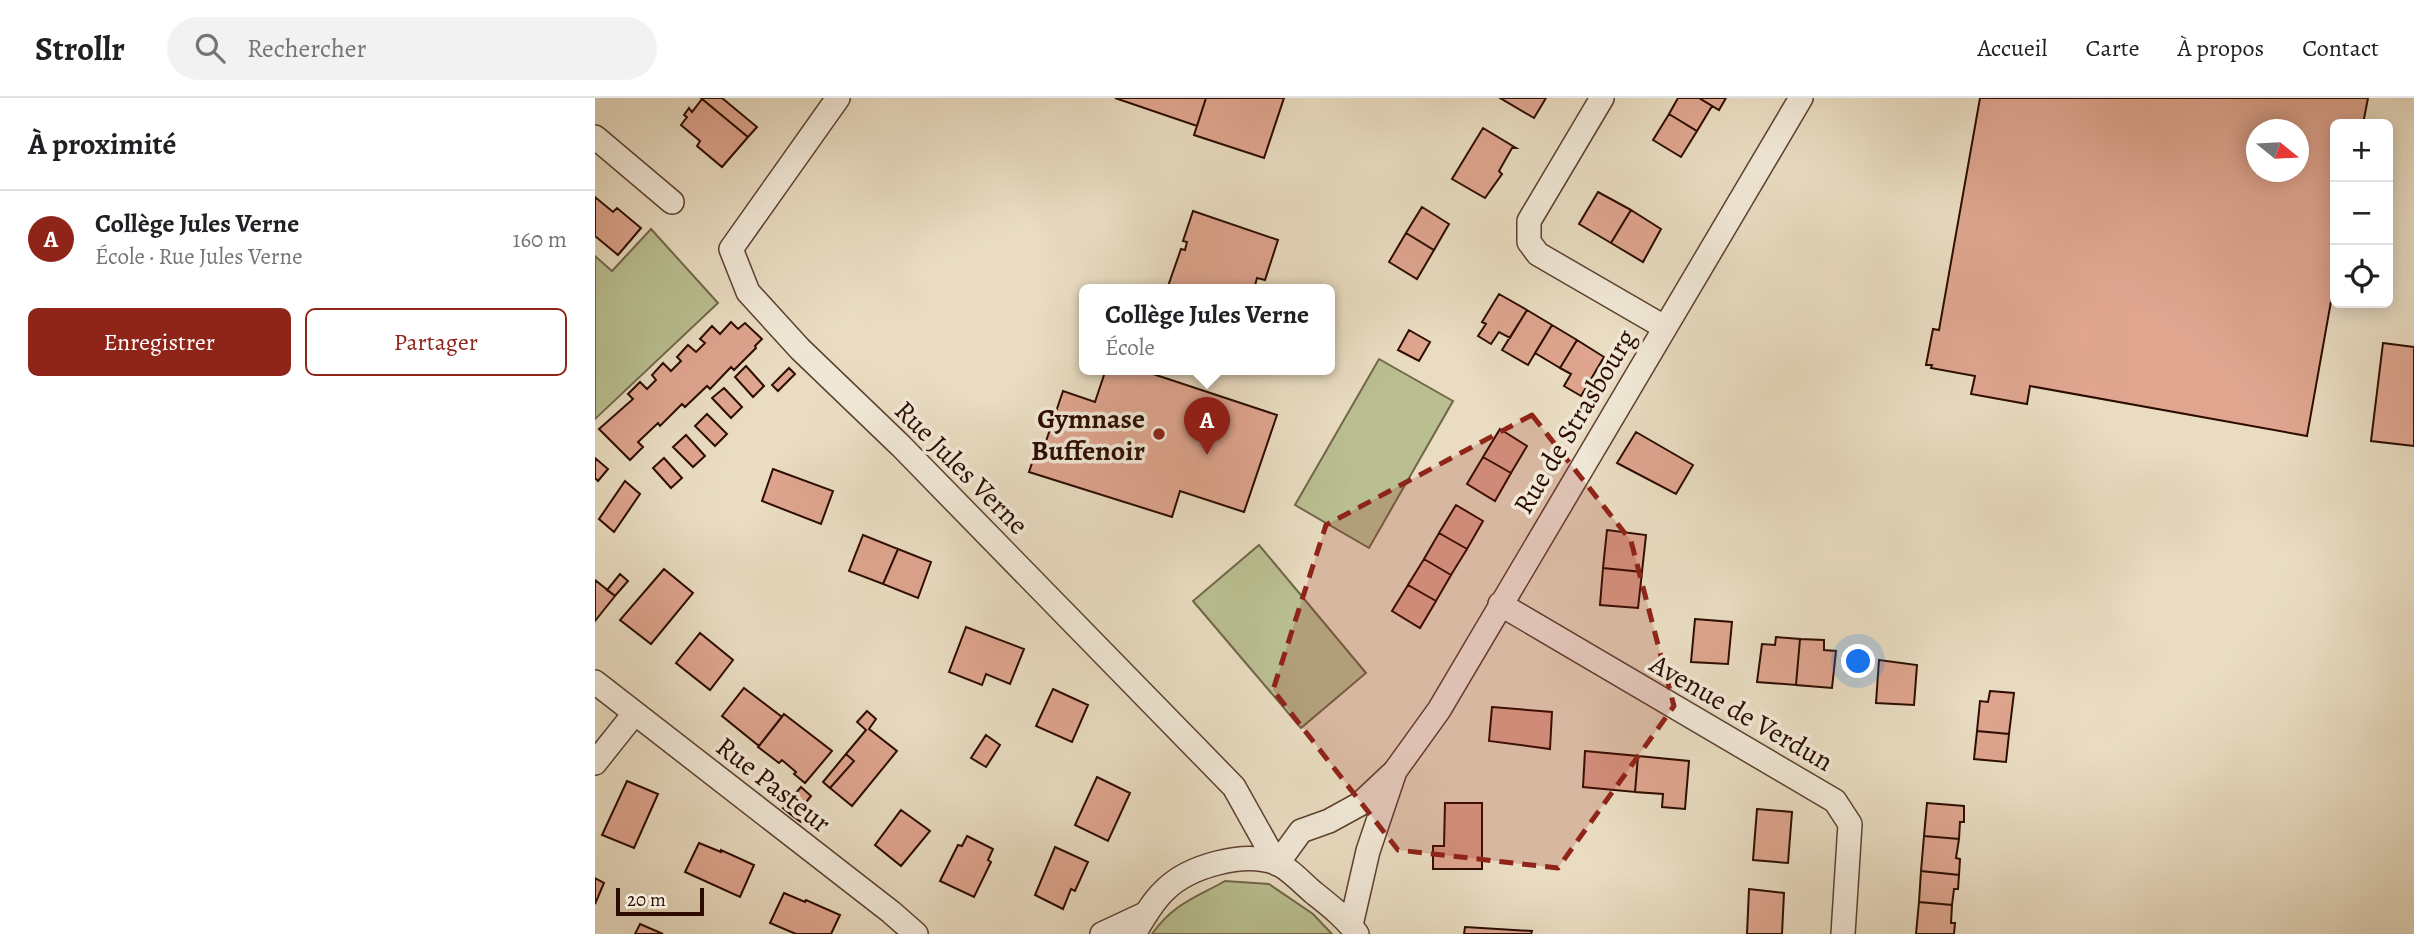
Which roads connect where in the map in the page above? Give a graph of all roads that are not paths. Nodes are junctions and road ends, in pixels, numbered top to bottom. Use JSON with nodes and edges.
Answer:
{"nodes":[{"id":1,"x":838,"y":98,"type":"edge"},
{"id":2,"x":1602,"y":98,"type":"edge"},
{"id":3,"x":1801,"y":98,"type":"edge"},
{"id":4,"x":595,"y":137,"type":"edge"},
{"id":5,"x":672,"y":202,"type":"dead end"},
{"id":6,"x":1664,"y":327,"type":"junction"},
{"id":7,"x":1500,"y":604,"type":"junction"},
{"id":8,"x":595,"y":682,"type":"edge"},
{"id":9,"x":634,"y":714,"type":"junction"},
{"id":10,"x":595,"y":763,"type":"edge"},
{"id":11,"x":1395,"y":771,"type":"junction"},
{"id":12,"x":1277,"y":864,"type":"junction"},
{"id":13,"x":1147,"y":913,"type":"junction"},
{"id":14,"x":1354,"y":930,"type":"edge"},
{"id":15,"x":916,"y":934,"type":"edge"},
{"id":16,"x":1102,"y":934,"type":"edge"},
{"id":17,"x":1134,"y":934,"type":"edge"},
{"id":18,"x":1843,"y":934,"type":"edge"}],
"edges":[{"from":1,"to":12,"type":"street","name":"Rue Jules Verne"},
{"from":2,"to":6,"type":"street"},
{"from":3,"to":6,"type":"street","name":"Rue de Strasbourg"},
{"from":4,"to":5,"type":"street"},
{"from":6,"to":7,"type":"street","name":"Rue de Strasbourg"},
{"from":7,"to":11,"type":"street","name":"Rue de Strasbourg"},
{"from":7,"to":18,"type":"street","name":"Avenue de Verdun"},
{"from":8,"to":9,"type":"street","name":"Rue Pasteur"},
{"from":9,"to":10,"type":"street"},
{"from":9,"to":15,"type":"street","name":"Rue Pasteur"},
{"from":11,"to":12,"type":"street"},
{"from":11,"to":14,"type":"street"},
{"from":12,"to":13,"type":"street"},
{"from":12,"to":14,"type":"street"},
{"from":13,"to":16,"type":"street"},
{"from":13,"to":17,"type":"street"}]}
